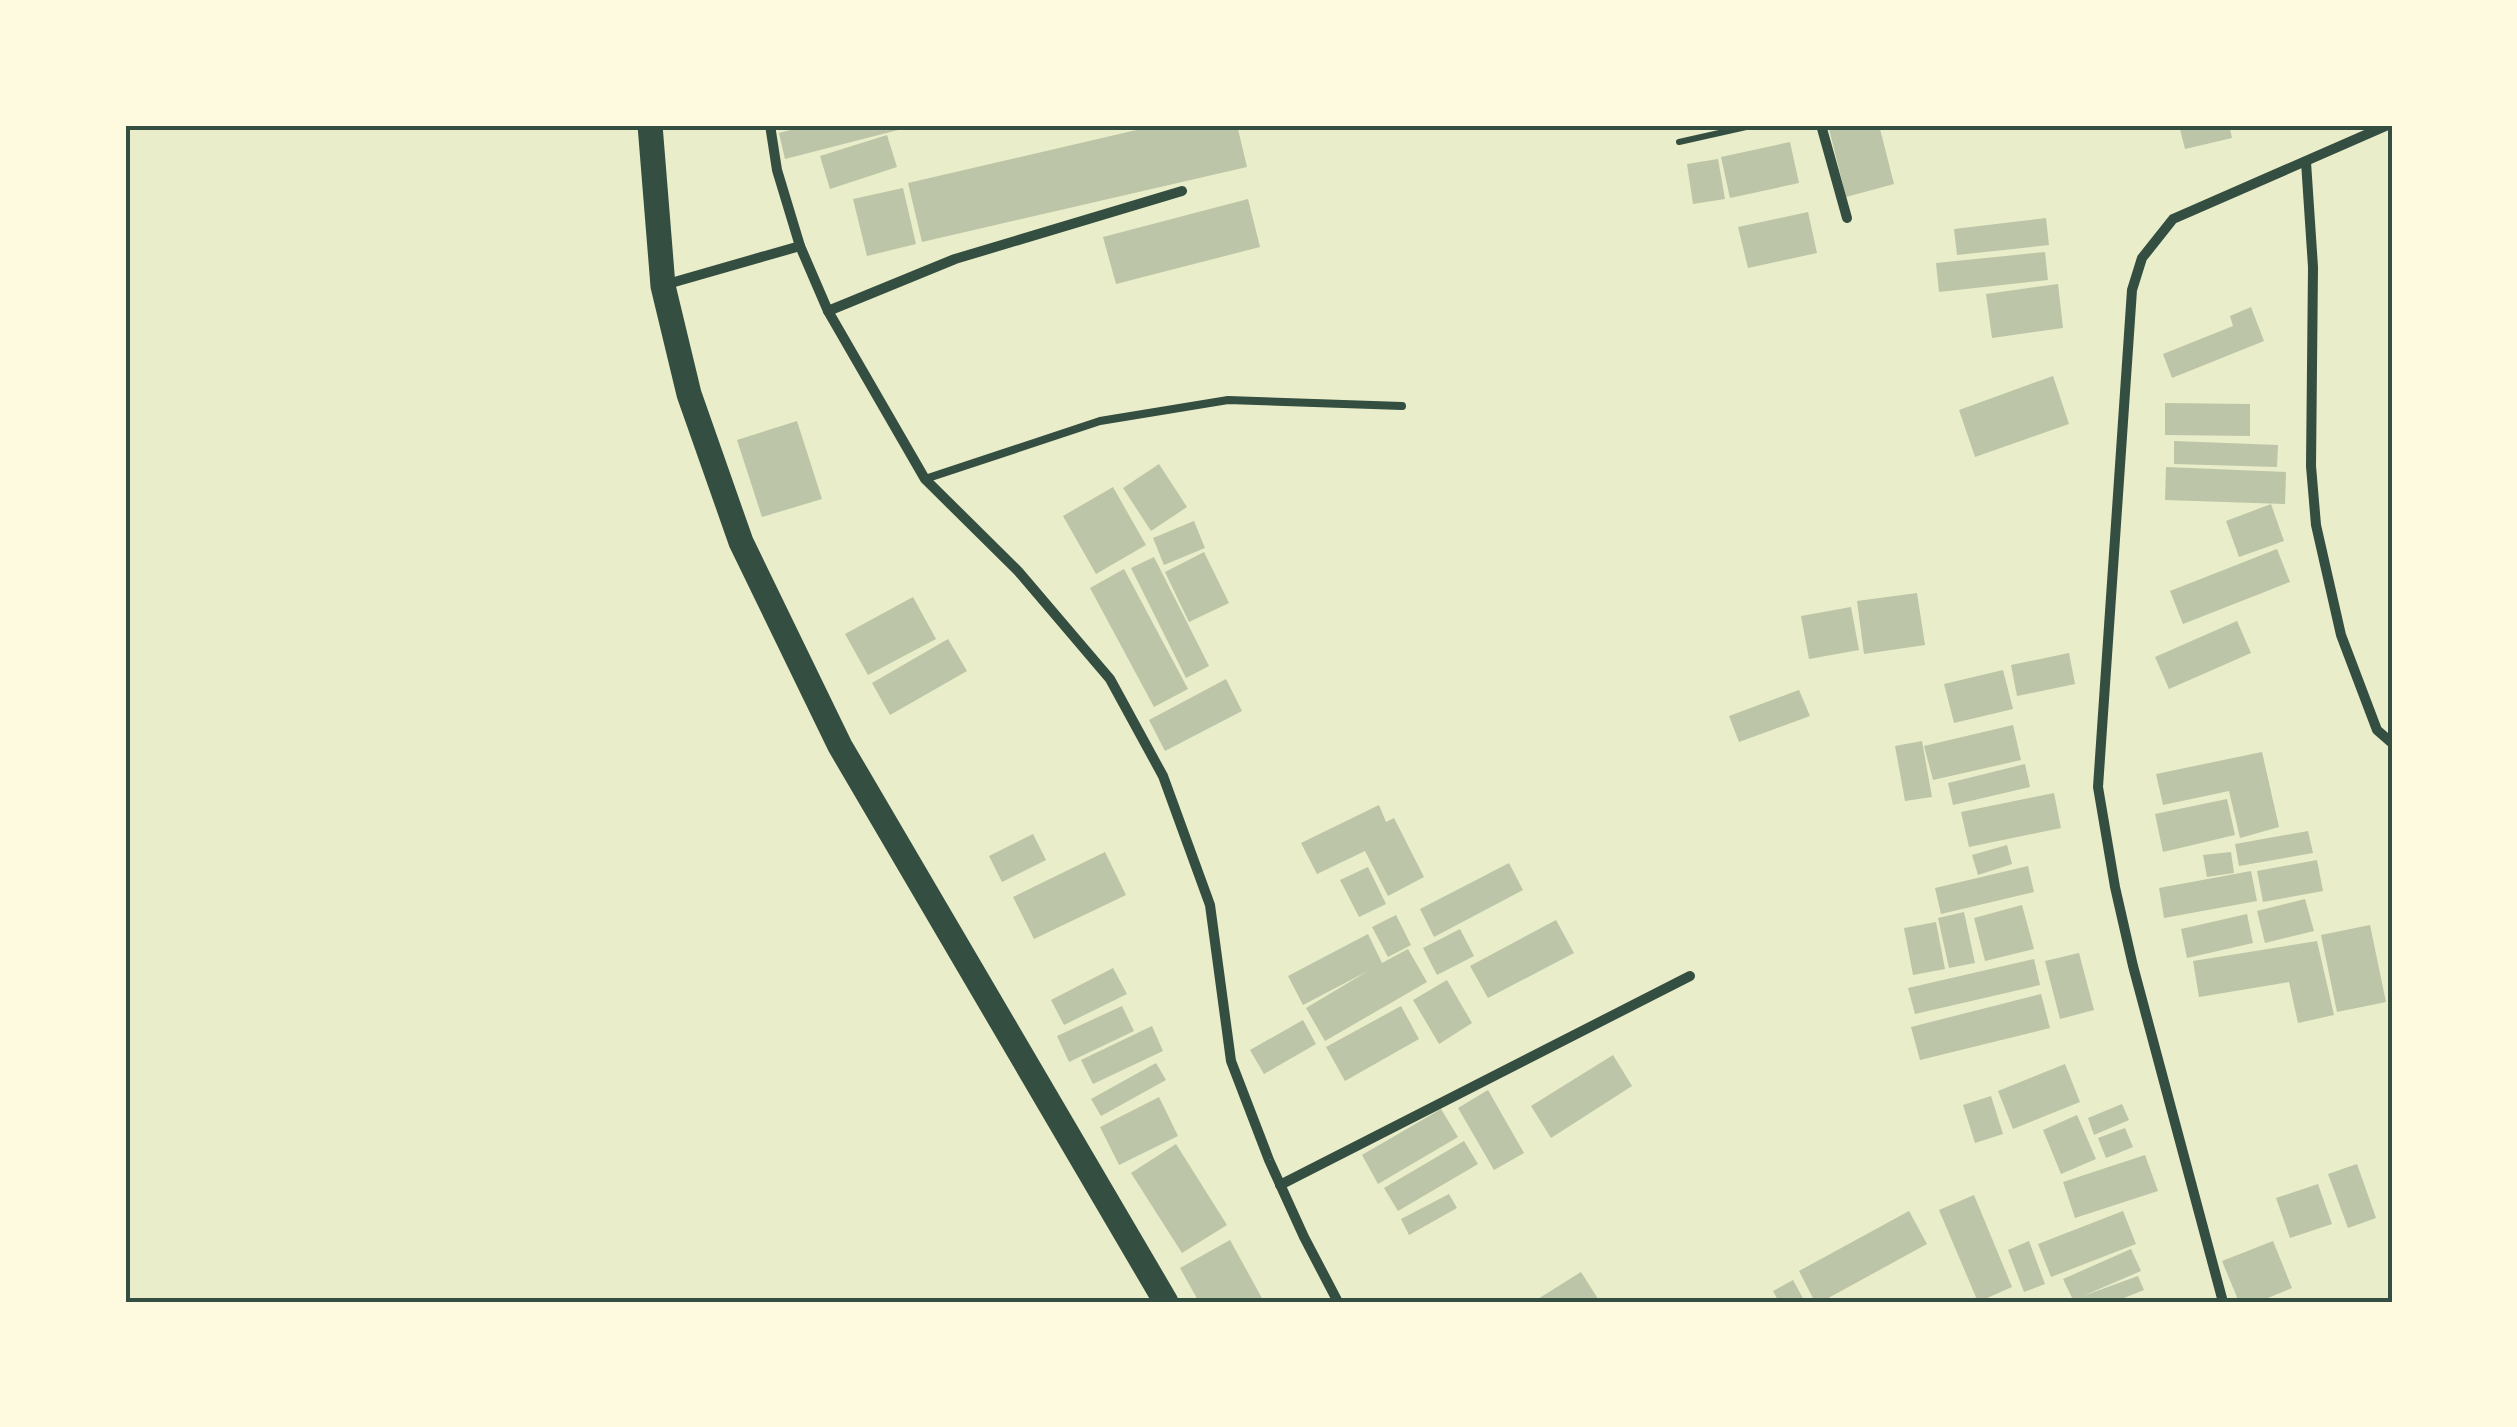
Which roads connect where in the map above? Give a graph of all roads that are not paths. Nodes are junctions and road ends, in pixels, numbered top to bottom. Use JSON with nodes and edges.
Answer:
{"nodes":[{"id":1,"x":650,"y":125,"type":"edge"},
{"id":2,"x":770,"y":125,"type":"edge"},
{"id":3,"x":1821,"y":125,"type":"edge"},
{"id":4,"x":2388,"y":125,"type":"edge"},
{"id":5,"x":2306,"y":162,"type":"junction"},
{"id":6,"x":1182,"y":191,"type":"dead end"},
{"id":7,"x":1848,"y":218,"type":"dead end"},
{"id":8,"x":800,"y":246,"type":"junction"},
{"id":9,"x":663,"y":286,"type":"junction"},
{"id":10,"x":828,"y":312,"type":"junction"},
{"id":11,"x":1402,"y":406,"type":"dead end"},
{"id":12,"x":925,"y":479,"type":"junction"},
{"id":13,"x":2392,"y":743,"type":"edge"},
{"id":14,"x":1690,"y":976,"type":"dead end"},
{"id":15,"x":1280,"y":1184,"type":"junction"},
{"id":16,"x":1166,"y":1302,"type":"edge"},
{"id":17,"x":1338,"y":1302,"type":"edge"},
{"id":18,"x":2223,"y":1302,"type":"edge"}],
"edges":[{"from":1,"to":9,"type":"main road"},
{"from":2,"to":8,"type":"street"},
{"from":3,"to":7,"type":"street"},
{"from":4,"to":5,"type":"street"},
{"from":5,"to":13,"type":"street"},
{"from":5,"to":18,"type":"street"},
{"from":6,"to":10,"type":"street"},
{"from":8,"to":9,"type":"street"},
{"from":8,"to":10,"type":"street"},
{"from":9,"to":16,"type":"main road"},
{"from":10,"to":12,"type":"street"},
{"from":11,"to":12,"type":"lane"},
{"from":12,"to":15,"type":"street"},
{"from":14,"to":15,"type":"street"},
{"from":15,"to":17,"type":"street"}]}
